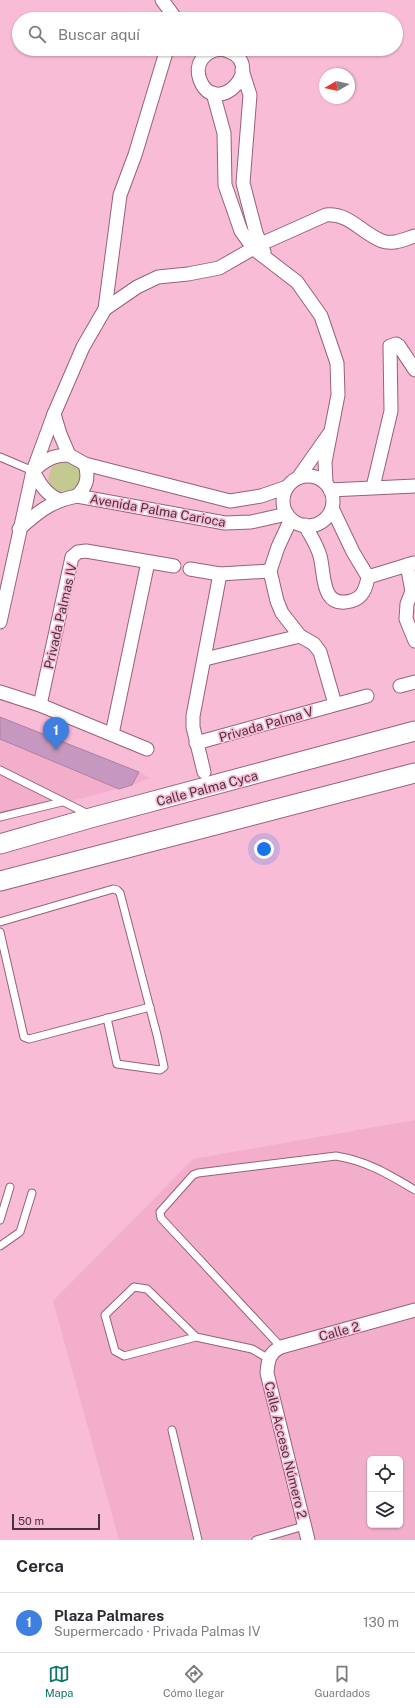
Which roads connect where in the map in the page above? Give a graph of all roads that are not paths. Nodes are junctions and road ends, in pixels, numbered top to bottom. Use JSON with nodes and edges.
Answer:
{"nodes":[{"id":1,"x":162,"y":0,"type":"edge"},
{"id":2,"x":169,"y":12,"type":"edge"},
{"id":3,"x":165,"y":56,"type":"edge"},
{"id":4,"x":202,"y":56,"type":"edge"},
{"id":5,"x":237,"y":56,"type":"edge"},
{"id":6,"x":242,"y":70,"type":"junction"},
{"id":7,"x":213,"y":93,"type":"junction"},
{"id":8,"x":415,"y":236,"type":"edge"},
{"id":9,"x":260,"y":249,"type":"junction"},
{"id":10,"x":105,"y":310,"type":"junction"},
{"id":11,"x":415,"y":370,"type":"edge"},
{"id":12,"x":54,"y":414,"type":"junction"},
{"id":13,"x":332,"y":429,"type":"junction"},
{"id":14,"x":69,"y":455,"type":"junction"},
{"id":15,"x":0,"y":456,"type":"edge"},
{"id":16,"x":85,"y":464,"type":"junction"},
{"id":17,"x":33,"y":471,"type":"junction"},
{"id":18,"x":298,"y":478,"type":"junction"},
{"id":19,"x":415,"y":486,"type":"edge"},
{"id":20,"x":287,"y":487,"type":"junction"},
{"id":21,"x":328,"y":487,"type":"junction"},
{"id":22,"x":372,"y":488,"type":"junction"},
{"id":23,"x":77,"y":496,"type":"junction"},
{"id":24,"x":59,"y":500,"type":"junction"},
{"id":25,"x":332,"y":508,"type":"junction"},
{"id":26,"x":295,"y":520,"type":"junction"},
{"id":27,"x":19,"y":529,"type":"junction"},
{"id":28,"x":148,"y":562,"type":"junction"},
{"id":29,"x":411,"y":564,"type":"edge"},
{"id":30,"x":174,"y":566,"type":"dead end"},
{"id":31,"x":190,"y":569,"type":"dead end"},
{"id":32,"x":270,"y":571,"type":"junction"},
{"id":33,"x":220,"y":574,"type":"junction"},
{"id":34,"x":374,"y":576,"type":"junction"},
{"id":35,"x":411,"y":604,"type":"edge"},
{"id":36,"x":0,"y":622,"type":"edge"},
{"id":37,"x":300,"y":636,"type":"junction"},
{"id":38,"x":415,"y":641,"type":"edge"},
{"id":39,"x":205,"y":659,"type":"junction"},
{"id":40,"x":415,"y":682,"type":"edge"},
{"id":41,"x":400,"y":686,"type":"dead end"},
{"id":42,"x":0,"y":692,"type":"edge"},
{"id":43,"x":367,"y":696,"type":"dead end"},
{"id":44,"x":335,"y":704,"type":"junction"},
{"id":45,"x":40,"y":705,"type":"junction"},
{"id":46,"x":415,"y":731,"type":"edge"},
{"id":47,"x":112,"y":734,"type":"junction"},
{"id":48,"x":196,"y":743,"type":"junction"},
{"id":49,"x":147,"y":749,"type":"dead end"},
{"id":50,"x":0,"y":770,"type":"edge"},
{"id":51,"x":204,"y":772,"type":"dead end"},
{"id":52,"x":415,"y":773,"type":"edge"},
{"id":53,"x":62,"y":802,"type":"junction"},
{"id":54,"x":0,"y":817,"type":"edge"},
{"id":55,"x":94,"y":817,"type":"junction"},
{"id":56,"x":0,"y":844,"type":"edge"},
{"id":57,"x":0,"y":881,"type":"edge"},
{"id":58,"x":0,"y":922,"type":"edge"},
{"id":59,"x":0,"y":932,"type":"edge"},
{"id":60,"x":150,"y":1007,"type":"junction"},
{"id":61,"x":107,"y":1018,"type":"junction"},
{"id":62,"x":10,"y":1187,"type":"dead end"},
{"id":63,"x":415,"y":1190,"type":"edge"},
{"id":64,"x":32,"y":1193,"type":"dead end"},
{"id":65,"x":0,"y":1220,"type":"edge"},
{"id":66,"x":0,"y":1246,"type":"edge"},
{"id":67,"x":415,"y":1310,"type":"edge"},
{"id":68,"x":196,"y":1337,"type":"junction"},
{"id":69,"x":281,"y":1347,"type":"junction"},
{"id":70,"x":269,"y":1359,"type":"junction"},
{"id":71,"x":172,"y":1430,"type":"dead end"},
{"id":72,"x":304,"y":1526,"type":"junction"},
{"id":73,"x":198,"y":1540,"type":"edge"},
{"id":74,"x":256,"y":1540,"type":"edge"},
{"id":75,"x":308,"y":1540,"type":"edge"}],
"edges":[{"from":1,"to":2,"type":"street"},
{"from":3,"to":10,"type":"street"},
{"from":4,"to":7,"type":"street"},
{"from":5,"to":6,"type":"street"},
{"from":6,"to":7,"type":"street"},
{"from":6,"to":9,"type":"street"},
{"from":7,"to":9,"type":"street"},
{"from":8,"to":9,"type":"street"},
{"from":9,"to":10,"type":"street"},
{"from":9,"to":13,"type":"street"},
{"from":10,"to":12,"type":"street"},
{"from":11,"to":22,"type":"street"},
{"from":12,"to":14,"type":"street"},
{"from":12,"to":17,"type":"street"},
{"from":13,"to":18,"type":"street"},
{"from":13,"to":21,"type":"street"},
{"from":14,"to":16,"type":"street","name":"Avenida Palma Carioca"},
{"from":14,"to":17,"type":"street"},
{"from":15,"to":17,"type":"lane"},
{"from":16,"to":20,"type":"street","name":"Avenida Palma Carioca"},
{"from":16,"to":23,"type":"street","name":"Avenida Palma Carioca"},
{"from":17,"to":24,"type":"street"},
{"from":17,"to":27,"type":"street"},
{"from":18,"to":20,"type":"street"},
{"from":18,"to":21,"type":"street"},
{"from":19,"to":22,"type":"street"},
{"from":20,"to":26,"type":"street"},
{"from":21,"to":22,"type":"street"},
{"from":21,"to":25,"type":"street"},
{"from":23,"to":24,"type":"street","name":"Avenida Palma Carioca"},
{"from":23,"to":26,"type":"street","name":"Avenida Palma Carioca"},
{"from":24,"to":27,"type":"street","name":"Avenida Palma Carioca"},
{"from":25,"to":26,"type":"street"},
{"from":25,"to":34,"type":"street"},
{"from":26,"to":32,"type":"street"},
{"from":26,"to":34,"type":"street"},
{"from":27,"to":36,"type":"street"},
{"from":28,"to":30,"type":"street","name":"Privada Palmas IV"},
{"from":28,"to":45,"type":"street","name":"Privada Palmas IV"},
{"from":28,"to":47,"type":"street"},
{"from":29,"to":34,"type":"street"},
{"from":29,"to":35,"type":"street"},
{"from":31,"to":33,"type":"street"},
{"from":32,"to":33,"type":"street"},
{"from":32,"to":37,"type":"street"},
{"from":33,"to":39,"type":"street"},
{"from":35,"to":38,"type":"street"},
{"from":37,"to":39,"type":"street"},
{"from":37,"to":44,"type":"street"},
{"from":39,"to":48,"type":"street"},
{"from":40,"to":41,"type":"street"},
{"from":42,"to":45,"type":"street"},
{"from":43,"to":44,"type":"street","name":"Privada Palma V"},
{"from":44,"to":48,"type":"street","name":"Privada Palma V"},
{"from":45,"to":47,"type":"street"},
{"from":46,"to":55,"type":"street","name":"Calle Palma Cyca"},
{"from":47,"to":49,"type":"street"},
{"from":48,"to":51,"type":"street"},
{"from":50,"to":53,"type":"lane"},
{"from":52,"to":57,"type":"street"},
{"from":53,"to":54,"type":"lane"},
{"from":53,"to":55,"type":"lane"},
{"from":55,"to":56,"type":"street","name":"Calle Palma Cyca"},
{"from":58,"to":60,"type":"lane"},
{"from":59,"to":61,"type":"lane"},
{"from":60,"to":61,"type":"lane"},
{"from":60,"to":61,"type":"lane"},
{"from":62,"to":65,"type":"lane"},
{"from":63,"to":69,"type":"lane"},
{"from":64,"to":66,"type":"lane"},
{"from":67,"to":69,"type":"street","name":"Calle 2"},
{"from":68,"to":68,"type":"lane"},
{"from":68,"to":70,"type":"lane"},
{"from":69,"to":70,"type":"street","name":"Calle 2"},
{"from":70,"to":72,"type":"street","name":"Calle Acceso Número 2"},
{"from":71,"to":73,"type":"lane"},
{"from":72,"to":74,"type":"lane"},
{"from":72,"to":75,"type":"street","name":"Calle Acceso Número 2"}]}
